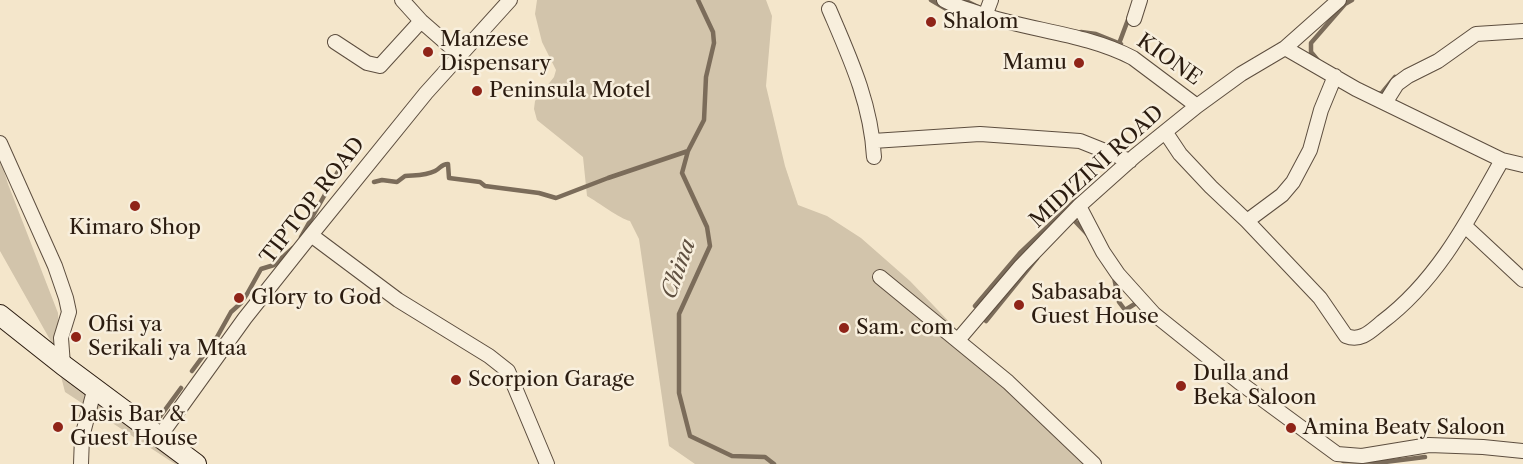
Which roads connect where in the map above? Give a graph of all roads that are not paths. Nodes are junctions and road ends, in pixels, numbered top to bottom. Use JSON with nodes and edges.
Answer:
{"nodes":[{"id":1,"x":402,"y":0,"type":"edge"},
{"id":2,"x":510,"y":0,"type":"edge"},
{"id":3,"x":944,"y":0,"type":"edge"},
{"id":4,"x":991,"y":0,"type":"edge"},
{"id":5,"x":1140,"y":0,"type":"edge"},
{"id":6,"x":1339,"y":0,"type":"edge"},
{"id":7,"x":829,"y":9,"type":"dead end"},
{"id":8,"x":985,"y":16,"type":"junction"},
{"id":9,"x":1134,"y":19,"type":"dead end"},
{"id":10,"x":421,"y":21,"type":"junction"},
{"id":11,"x":1523,"y":31,"type":"edge"},
{"id":12,"x":335,"y":42,"type":"dead end"},
{"id":13,"x":1285,"y":48,"type":"junction"},
{"id":14,"x":461,"y":56,"type":"junction"},
{"id":15,"x":1335,"y":76,"type":"junction"},
{"id":16,"x":1385,"y":103,"type":"junction"},
{"id":17,"x":1197,"y":106,"type":"junction"},
{"id":18,"x":1166,"y":133,"type":"junction"},
{"id":19,"x":873,"y":141,"type":"junction"},
{"id":20,"x":0,"y":143,"type":"edge"},
{"id":21,"x":874,"y":157,"type":"dead end"},
{"id":22,"x":1502,"y":160,"type":"junction"},
{"id":23,"x":1130,"y":161,"type":"junction"},
{"id":24,"x":1523,"y":165,"type":"edge"},
{"id":25,"x":1079,"y":206,"type":"junction"},
{"id":26,"x":1247,"y":221,"type":"junction"},
{"id":27,"x":1465,"y":226,"type":"junction"},
{"id":28,"x":311,"y":235,"type":"junction"},
{"id":29,"x":880,"y":277,"type":"dead end"},
{"id":30,"x":1523,"y":280,"type":"edge"},
{"id":31,"x":0,"y":315,"type":"edge"},
{"id":32,"x":958,"y":340,"type":"junction"},
{"id":33,"x":63,"y":364,"type":"junction"},
{"id":34,"x":95,"y":387,"type":"junction"},
{"id":35,"x":160,"y":436,"type":"junction"},
{"id":36,"x":1523,"y":451,"type":"edge"},
{"id":37,"x":81,"y":464,"type":"edge"},
{"id":38,"x":196,"y":464,"type":"edge"},
{"id":39,"x":547,"y":464,"type":"edge"},
{"id":40,"x":1094,"y":464,"type":"edge"}],
"edges":[{"from":1,"to":10,"type":"street"},
{"from":2,"to":14,"type":"street","name":"TIPTOP ROAD"},
{"from":3,"to":8,"type":"street","name":"KIONE"},
{"from":4,"to":8,"type":"street"},
{"from":5,"to":9,"type":"street"},
{"from":6,"to":13,"type":"street","name":"MIDIZINI ROAD"},
{"from":7,"to":19,"type":"street"},
{"from":8,"to":17,"type":"street","name":"KIONE"},
{"from":10,"to":12,"type":"street"},
{"from":10,"to":14,"type":"street"},
{"from":11,"to":16,"type":"street"},
{"from":13,"to":15,"type":"street"},
{"from":13,"to":17,"type":"street","name":"MIDIZINI ROAD"},
{"from":14,"to":28,"type":"street","name":"TIPTOP ROAD"},
{"from":15,"to":16,"type":"street"},
{"from":15,"to":26,"type":"street"},
{"from":16,"to":22,"type":"street"},
{"from":17,"to":18,"type":"street","name":"MIDIZINI ROAD"},
{"from":18,"to":23,"type":"street","name":"MIDIZINI ROAD"},
{"from":18,"to":26,"type":"street"},
{"from":19,"to":21,"type":"street"},
{"from":19,"to":23,"type":"street"},
{"from":20,"to":33,"type":"street"},
{"from":22,"to":24,"type":"street"},
{"from":22,"to":27,"type":"street"},
{"from":23,"to":25,"type":"street","name":"MIDIZINI ROAD"},
{"from":25,"to":32,"type":"street","name":"MIDIZINI ROAD"},
{"from":25,"to":36,"type":"street"},
{"from":26,"to":27,"type":"street"},
{"from":27,"to":30,"type":"street"},
{"from":28,"to":35,"type":"street","name":"TIPTOP ROAD"},
{"from":28,"to":39,"type":"street"},
{"from":29,"to":32,"type":"street"},
{"from":31,"to":33,"type":"street"},
{"from":32,"to":40,"type":"street"},
{"from":33,"to":34,"type":"street"},
{"from":34,"to":35,"type":"street"},
{"from":34,"to":37,"type":"street"},
{"from":35,"to":38,"type":"street"}]}
